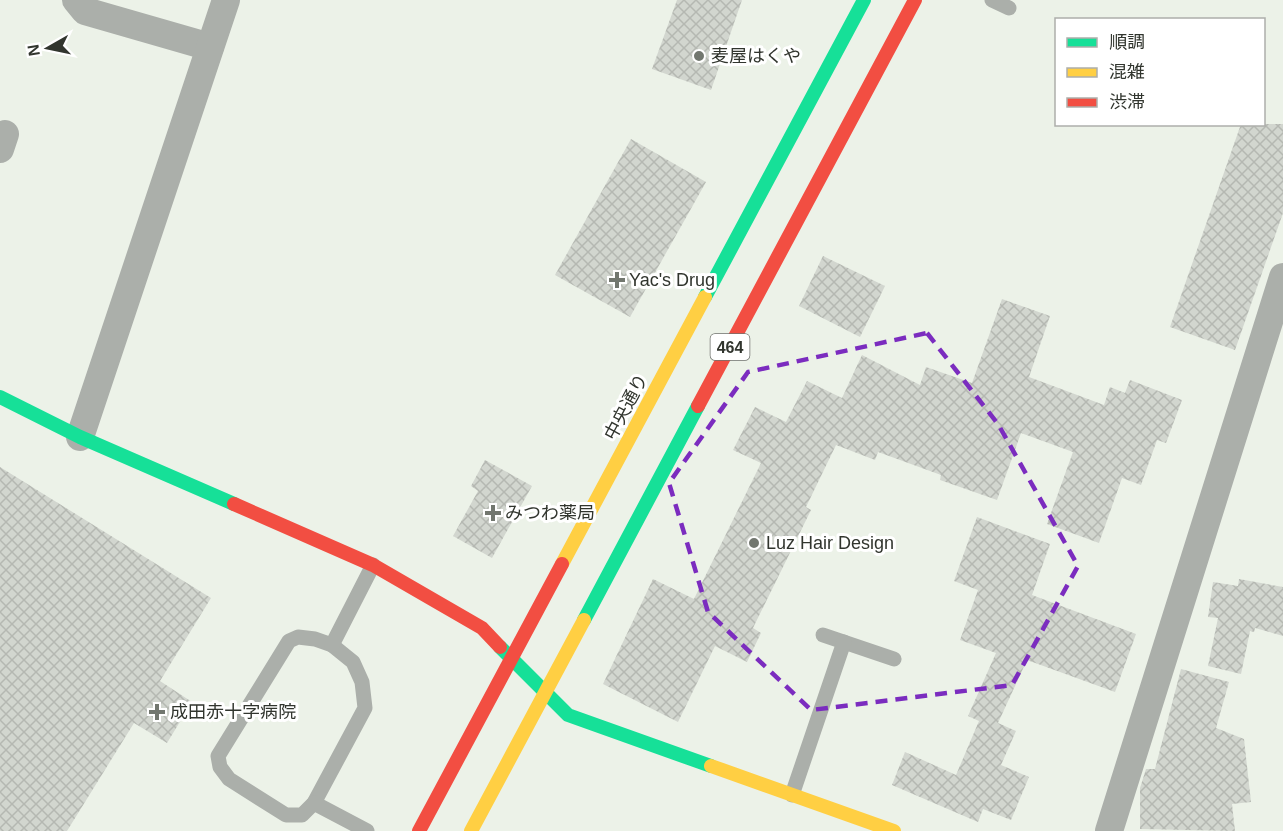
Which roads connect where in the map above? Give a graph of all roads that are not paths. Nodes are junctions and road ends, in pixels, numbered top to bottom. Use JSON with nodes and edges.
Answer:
{"nodes":[{"id":1,"x":76,"y":0,"type":"edge"},
{"id":2,"x":226,"y":0,"type":"edge"},
{"id":3,"x":864,"y":0,"type":"edge"},
{"id":4,"x":915,"y":0,"type":"edge"},
{"id":5,"x":992,"y":0,"type":"edge"},
{"id":6,"x":1010,"y":8,"type":"dead end"},
{"id":7,"x":210,"y":47,"type":"junction"},
{"id":8,"x":1283,"y":277,"type":"edge"},
{"id":9,"x":0,"y":397,"type":"edge"},
{"id":10,"x":80,"y":437,"type":"junction"},
{"id":11,"x":373,"y":565,"type":"junction"},
{"id":12,"x":823,"y":634,"type":"dead end"},
{"id":13,"x":844,"y":642,"type":"junction"},
{"id":14,"x":332,"y":645,"type":"junction"},
{"id":15,"x":510,"y":658,"type":"junction"},
{"id":16,"x":894,"y":659,"type":"dead end"},
{"id":17,"x":544,"y":693,"type":"junction"},
{"id":18,"x":792,"y":795,"type":"junction"},
{"id":19,"x":314,"y":803,"type":"junction"},
{"id":20,"x":367,"y":831,"type":"edge"},
{"id":21,"x":419,"y":831,"type":"edge"},
{"id":22,"x":471,"y":831,"type":"edge"},
{"id":23,"x":894,"y":831,"type":"edge"},
{"id":24,"x":1109,"y":831,"type":"edge"}],
"edges":[{"from":1,"to":7,"type":"street"},
{"from":2,"to":7,"type":"street"},
{"from":3,"to":15,"type":"main road","name":"中央通り","number":"464"},
{"from":4,"to":17,"type":"main road","number":"464"},
{"from":5,"to":6,"type":"lane"},
{"from":7,"to":10,"type":"street"},
{"from":8,"to":24,"type":"street"},
{"from":9,"to":10,"type":"main road"},
{"from":10,"to":11,"type":"main road"},
{"from":11,"to":14,"type":"lane"},
{"from":11,"to":15,"type":"main road"},
{"from":12,"to":13,"type":"lane"},
{"from":13,"to":16,"type":"lane"},
{"from":13,"to":18,"type":"lane"},
{"from":14,"to":19,"type":"lane"},
{"from":14,"to":19,"type":"lane"},
{"from":15,"to":17,"type":"main road"},
{"from":15,"to":21,"type":"main road","name":"中央通り","number":"464"},
{"from":17,"to":18,"type":"main road"},
{"from":17,"to":22,"type":"main road","number":"464"},
{"from":18,"to":23,"type":"main road"},
{"from":19,"to":20,"type":"lane"}]}
